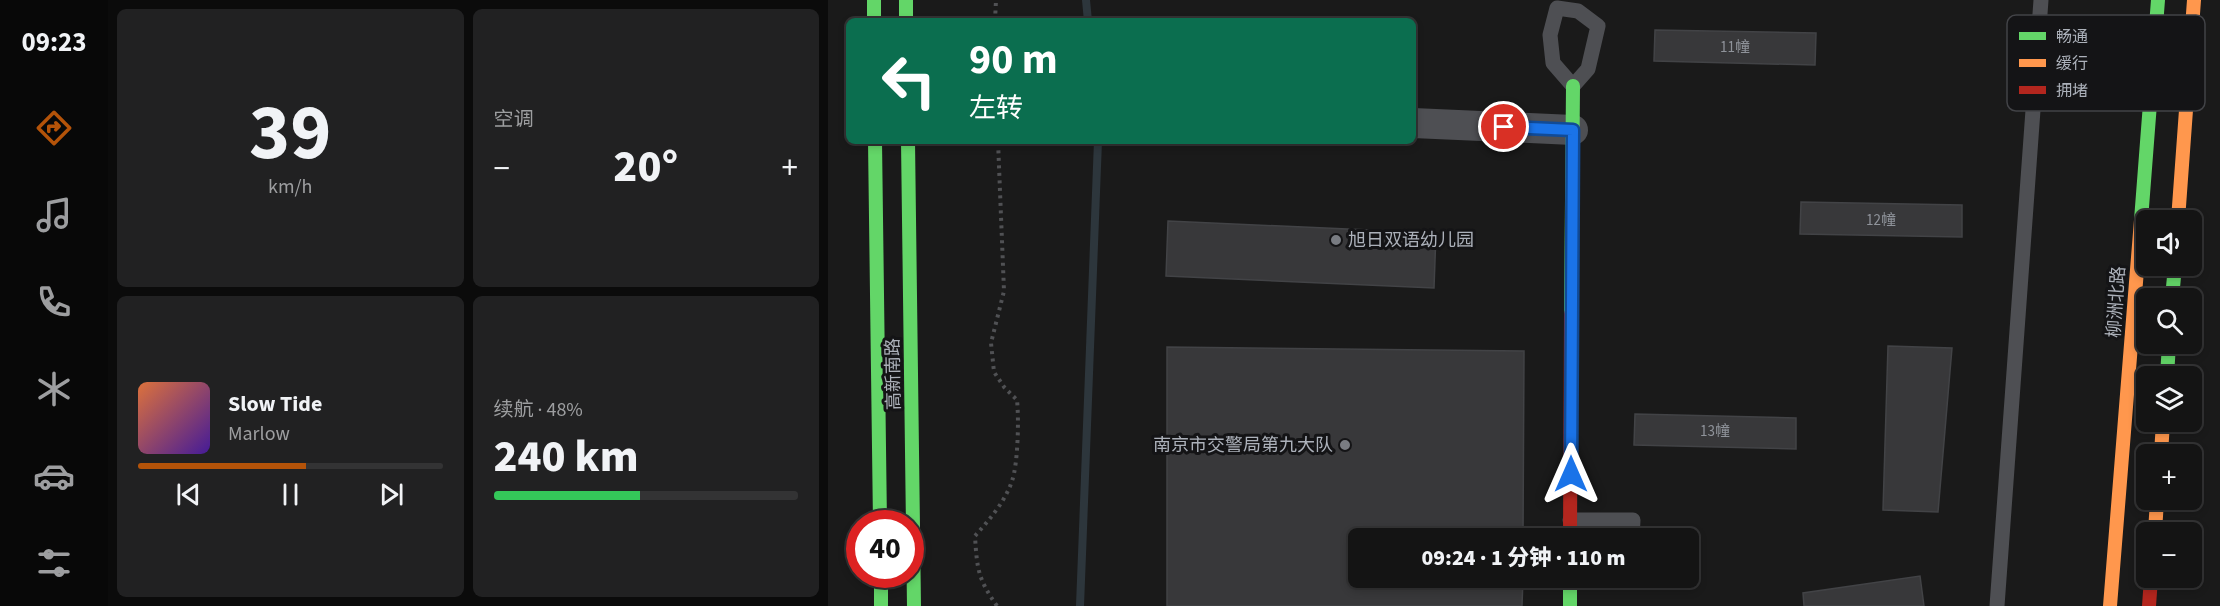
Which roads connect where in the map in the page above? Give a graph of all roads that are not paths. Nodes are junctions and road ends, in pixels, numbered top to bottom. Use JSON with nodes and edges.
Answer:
{"nodes":[{"id":1,"x":874,"y":0,"type":"edge"},
{"id":2,"x":906,"y":0,"type":"edge"},
{"id":3,"x":2041,"y":0,"type":"edge"},
{"id":4,"x":2158,"y":0,"type":"edge"},
{"id":5,"x":2194,"y":0,"type":"edge"},
{"id":6,"x":2040,"y":15,"type":"edge"},
{"id":7,"x":2157,"y":15,"type":"edge"},
{"id":8,"x":2193,"y":15,"type":"edge"},
{"id":9,"x":874,"y":18,"type":"edge"},
{"id":10,"x":906,"y":18,"type":"edge"},
{"id":11,"x":1573,"y":86,"type":"junction"},
{"id":12,"x":2033,"y":111,"type":"edge"},
{"id":13,"x":2149,"y":111,"type":"edge"},
{"id":14,"x":2186,"y":111,"type":"edge"},
{"id":15,"x":1416,"y":123,"type":"edge"},
{"id":16,"x":1573,"y":130,"type":"junction"},
{"id":17,"x":876,"y":144,"type":"edge"},
{"id":18,"x":908,"y":144,"type":"edge"},
{"id":19,"x":2179,"y":210,"type":"edge"},
{"id":20,"x":880,"y":510,"type":"edge"},
{"id":21,"x":1570,"y":520,"type":"junction"},
{"id":22,"x":1570,"y":528,"type":"edge"},
{"id":23,"x":1633,"y":528,"type":"edge"},
{"id":24,"x":881,"y":588,"type":"edge"},
{"id":25,"x":1570,"y":588,"type":"edge"},
{"id":26,"x":2150,"y":588,"type":"edge"},
{"id":27,"x":881,"y":606,"type":"edge"},
{"id":28,"x":914,"y":606,"type":"edge"},
{"id":29,"x":1570,"y":606,"type":"edge"},
{"id":30,"x":1997,"y":606,"type":"edge"},
{"id":31,"x":2110,"y":606,"type":"edge"},
{"id":32,"x":2149,"y":606,"type":"edge"}],
"edges":[{"from":1,"to":9,"type":"main road"},
{"from":2,"to":10,"type":"main road"},
{"from":3,"to":6,"type":"lane"},
{"from":4,"to":7,"type":"main road","name":"柳洲北路"},
{"from":5,"to":8,"type":"main road"},
{"from":11,"to":11,"type":"lane"},
{"from":11,"to":16,"type":"main road"},
{"from":12,"to":30,"type":"lane"},
{"from":13,"to":31,"type":"main road","name":"柳洲北路"},
{"from":14,"to":19,"type":"main road"},
{"from":15,"to":16,"type":"street"},
{"from":16,"to":21,"type":"main road"},
{"from":17,"to":20,"type":"main road","name":"高新南路"},
{"from":18,"to":28,"type":"main road","name":"高新南路"},
{"from":21,"to":22,"type":"main road"},
{"from":21,"to":23,"type":"lane"},
{"from":24,"to":27,"type":"main road"},
{"from":25,"to":29,"type":"main road"},
{"from":26,"to":32,"type":"main road"}]}
